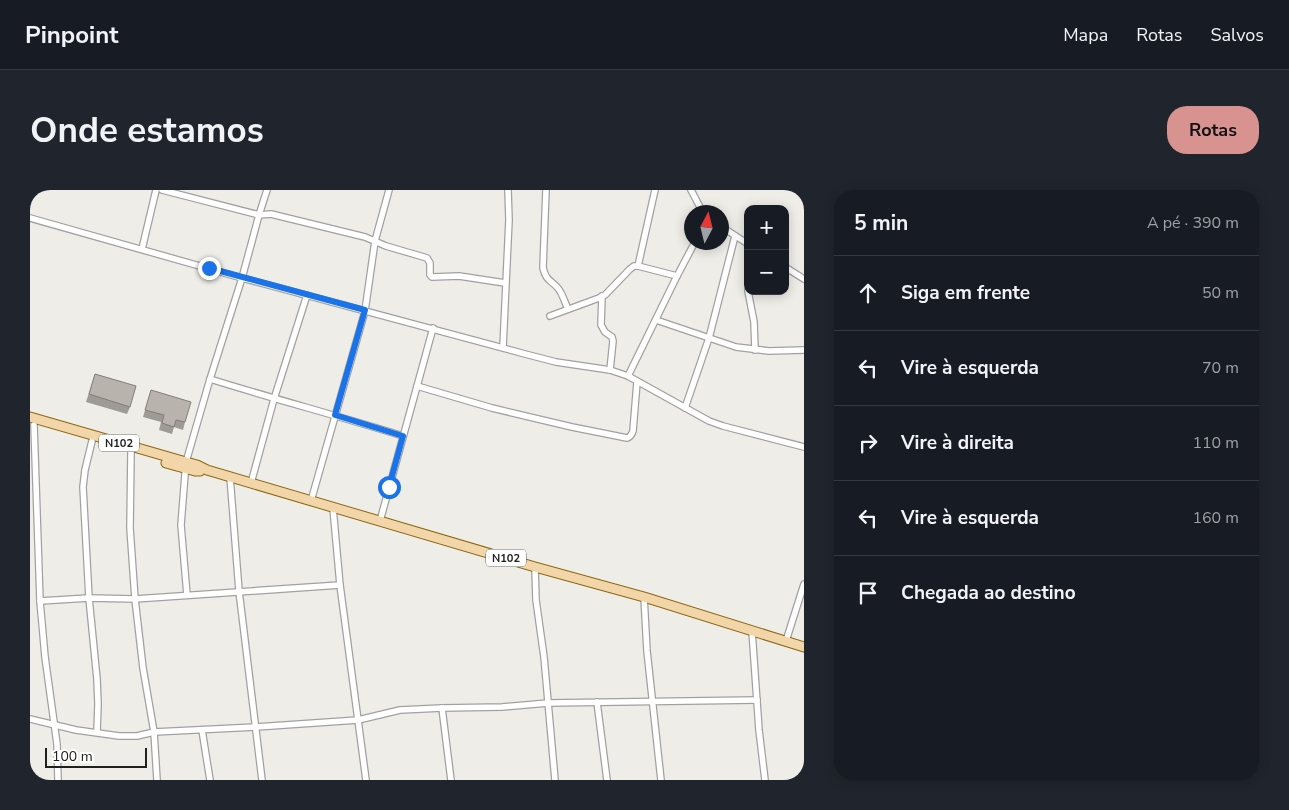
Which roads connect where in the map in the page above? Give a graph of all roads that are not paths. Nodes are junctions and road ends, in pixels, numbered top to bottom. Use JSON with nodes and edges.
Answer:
{"nodes":[{"id":1,"x":156,"y":190,"type":"edge"},
{"id":2,"x":162,"y":190,"type":"edge"},
{"id":3,"x":267,"y":190,"type":"edge"},
{"id":4,"x":389,"y":190,"type":"edge"},
{"id":5,"x":508,"y":190,"type":"edge"},
{"id":6,"x":546,"y":190,"type":"edge"},
{"id":7,"x":655,"y":190,"type":"edge"},
{"id":8,"x":691,"y":190,"type":"edge"},
{"id":9,"x":698,"y":205,"type":"edge"},
{"id":10,"x":259,"y":215,"type":"junction"},
{"id":11,"x":30,"y":218,"type":"edge"},
{"id":12,"x":729,"y":231,"type":"edge"},
{"id":13,"x":735,"y":236,"type":"junction"},
{"id":14,"x":376,"y":241,"type":"junction"},
{"id":15,"x":744,"y":242,"type":"edge"},
{"id":16,"x":142,"y":249,"type":"junction"},
{"id":17,"x":692,"y":250,"type":"edge"},
{"id":18,"x":638,"y":266,"type":"junction"},
{"id":19,"x":789,"y":269,"type":"edge"},
{"id":20,"x":677,"y":276,"type":"junction"},
{"id":21,"x":242,"y":278,"type":"junction"},
{"id":22,"x":804,"y":278,"type":"edge"},
{"id":23,"x":505,"y":283,"type":"junction"},
{"id":24,"x":307,"y":295,"type":"junction"},
{"id":25,"x":749,"y":295,"type":"edge"},
{"id":26,"x":602,"y":296,"type":"junction"},
{"id":27,"x":568,"y":309,"type":"junction"},
{"id":28,"x":365,"y":310,"type":"junction"},
{"id":29,"x":550,"y":316,"type":"dead end"},
{"id":30,"x":656,"y":320,"type":"junction"},
{"id":31,"x":433,"y":328,"type":"junction"},
{"id":32,"x":709,"y":338,"type":"junction"},
{"id":33,"x":503,"y":347,"type":"junction"},
{"id":34,"x":755,"y":350,"type":"junction"},
{"id":35,"x":804,"y":350,"type":"edge"},
{"id":36,"x":610,"y":370,"type":"junction"},
{"id":37,"x":628,"y":376,"type":"junction"},
{"id":38,"x":210,"y":379,"type":"junction"},
{"id":39,"x":637,"y":382,"type":"junction"},
{"id":40,"x":417,"y":386,"type":"junction"},
{"id":41,"x":274,"y":399,"type":"junction"},
{"id":42,"x":685,"y":408,"type":"junction"},
{"id":43,"x":335,"y":415,"type":"junction"},
{"id":44,"x":31,"y":422,"type":"edge"},
{"id":45,"x":403,"y":436,"type":"junction"},
{"id":46,"x":92,"y":441,"type":"junction"},
{"id":47,"x":804,"y":447,"type":"edge"},
{"id":48,"x":131,"y":452,"type":"junction"},
{"id":49,"x":185,"y":465,"type":"junction"},
{"id":50,"x":230,"y":477,"type":"junction"},
{"id":51,"x":251,"y":483,"type":"junction"},
{"id":52,"x":310,"y":501,"type":"junction"},
{"id":53,"x":333,"y":508,"type":"junction"},
{"id":54,"x":380,"y":521,"type":"junction"},
{"id":55,"x":535,"y":566,"type":"junction"},
{"id":56,"x":804,"y":584,"type":"edge"},
{"id":57,"x":340,"y":585,"type":"junction"},
{"id":58,"x":239,"y":591,"type":"junction"},
{"id":59,"x":187,"y":595,"type":"junction"},
{"id":60,"x":644,"y":597,"type":"junction"},
{"id":61,"x":89,"y":598,"type":"junction"},
{"id":62,"x":136,"y":599,"type":"junction"},
{"id":63,"x":40,"y":601,"type":"junction"},
{"id":64,"x":752,"y":631,"type":"junction"},
{"id":65,"x":786,"y":641,"type":"junction"},
{"id":66,"x":804,"y":646,"type":"edge"},
{"id":67,"x":757,"y":700,"type":"junction"},
{"id":68,"x":652,"y":701,"type":"junction"},
{"id":69,"x":597,"y":702,"type":"junction"},
{"id":70,"x":548,"y":703,"type":"junction"},
{"id":71,"x":442,"y":708,"type":"junction"},
{"id":72,"x":30,"y":719,"type":"edge"},
{"id":73,"x":358,"y":720,"type":"junction"},
{"id":74,"x":55,"y":726,"type":"junction"},
{"id":75,"x":256,"y":727,"type":"junction"},
{"id":76,"x":202,"y":730,"type":"junction"},
{"id":77,"x":97,"y":732,"type":"junction"},
{"id":78,"x":154,"y":732,"type":"junction"},
{"id":79,"x":58,"y":780,"type":"edge"},
{"id":80,"x":158,"y":780,"type":"edge"},
{"id":81,"x":210,"y":780,"type":"edge"},
{"id":82,"x":262,"y":780,"type":"edge"},
{"id":83,"x":366,"y":780,"type":"edge"},
{"id":84,"x":451,"y":780,"type":"edge"},
{"id":85,"x":555,"y":780,"type":"edge"},
{"id":86,"x":607,"y":780,"type":"edge"},
{"id":87,"x":661,"y":780,"type":"edge"},
{"id":88,"x":765,"y":780,"type":"edge"}],
"edges":[{"from":1,"to":16,"type":"street"},
{"from":2,"to":10,"type":"street"},
{"from":3,"to":10,"type":"street"},
{"from":4,"to":14,"type":"street"},
{"from":5,"to":23,"type":"street"},
{"from":6,"to":27,"type":"street"},
{"from":7,"to":18,"type":"street"},
{"from":8,"to":9,"type":"street"},
{"from":10,"to":14,"type":"street"},
{"from":10,"to":21,"type":"street"},
{"from":11,"to":16,"type":"street"},
{"from":12,"to":13,"type":"street"},
{"from":13,"to":15,"type":"street"},
{"from":13,"to":32,"type":"street"},
{"from":14,"to":23,"type":"street"},
{"from":14,"to":28,"type":"street"},
{"from":16,"to":21,"type":"street"},
{"from":17,"to":20,"type":"street"},
{"from":18,"to":20,"type":"street"},
{"from":18,"to":26,"type":"street"},
{"from":19,"to":22,"type":"street"},
{"from":20,"to":30,"type":"street"},
{"from":21,"to":24,"type":"street"},
{"from":21,"to":38,"type":"street"},
{"from":23,"to":33,"type":"street"},
{"from":24,"to":28,"type":"street"},
{"from":24,"to":41,"type":"street"},
{"from":25,"to":34,"type":"street"},
{"from":26,"to":27,"type":"street"},
{"from":26,"to":36,"type":"street"},
{"from":27,"to":29,"type":"street"},
{"from":28,"to":31,"type":"street"},
{"from":28,"to":43,"type":"street"},
{"from":30,"to":32,"type":"street"},
{"from":30,"to":37,"type":"street"},
{"from":31,"to":33,"type":"street"},
{"from":31,"to":40,"type":"street"},
{"from":32,"to":34,"type":"street"},
{"from":32,"to":42,"type":"street"},
{"from":33,"to":36,"type":"street"},
{"from":34,"to":35,"type":"street"},
{"from":36,"to":37,"type":"street"},
{"from":37,"to":39,"type":"street"},
{"from":38,"to":41,"type":"street"},
{"from":38,"to":49,"type":"street"},
{"from":39,"to":40,"type":"street"},
{"from":39,"to":42,"type":"street"},
{"from":40,"to":45,"type":"street"},
{"from":41,"to":43,"type":"street"},
{"from":41,"to":51,"type":"street"},
{"from":42,"to":47,"type":"street"},
{"from":43,"to":45,"type":"street"},
{"from":43,"to":52,"type":"street"},
{"from":44,"to":46,"type":"main road","number":"N102"},
{"from":44,"to":49,"type":"main road","number":"N102"},
{"from":44,"to":63,"type":"street"},
{"from":45,"to":54,"type":"street"},
{"from":46,"to":48,"type":"main road","number":"N102"},
{"from":46,"to":61,"type":"street"},
{"from":48,"to":49,"type":"main road","number":"N102"},
{"from":48,"to":62,"type":"street"},
{"from":49,"to":50,"type":"main road","number":"N102"},
{"from":49,"to":59,"type":"street"},
{"from":50,"to":51,"type":"main road","number":"N102"},
{"from":50,"to":58,"type":"street"},
{"from":51,"to":52,"type":"main road","number":"N102"},
{"from":52,"to":53,"type":"main road","number":"N102"},
{"from":53,"to":54,"type":"main road","number":"N102"},
{"from":53,"to":57,"type":"street"},
{"from":54,"to":55,"type":"main road","number":"N102"},
{"from":55,"to":60,"type":"main road","number":"N102"},
{"from":55,"to":70,"type":"street"},
{"from":56,"to":65,"type":"street"},
{"from":57,"to":58,"type":"street"},
{"from":57,"to":73,"type":"street"},
{"from":58,"to":59,"type":"street"},
{"from":58,"to":75,"type":"street"},
{"from":59,"to":62,"type":"street"},
{"from":60,"to":64,"type":"main road","number":"N102"},
{"from":60,"to":68,"type":"street"},
{"from":61,"to":62,"type":"street"},
{"from":61,"to":63,"type":"street"},
{"from":61,"to":77,"type":"street"},
{"from":62,"to":78,"type":"street"},
{"from":63,"to":74,"type":"street"},
{"from":64,"to":65,"type":"main road","number":"N102"},
{"from":64,"to":67,"type":"street"},
{"from":65,"to":66,"type":"main road","number":"N102"},
{"from":67,"to":68,"type":"street"},
{"from":67,"to":88,"type":"street"},
{"from":68,"to":69,"type":"street"},
{"from":68,"to":87,"type":"street"},
{"from":69,"to":70,"type":"street"},
{"from":69,"to":86,"type":"street"},
{"from":70,"to":71,"type":"street"},
{"from":70,"to":85,"type":"street"},
{"from":71,"to":73,"type":"street"},
{"from":71,"to":84,"type":"street"},
{"from":72,"to":74,"type":"street"},
{"from":73,"to":75,"type":"street"},
{"from":73,"to":83,"type":"street"},
{"from":74,"to":77,"type":"street"},
{"from":74,"to":79,"type":"street"},
{"from":75,"to":76,"type":"street"},
{"from":75,"to":82,"type":"street"},
{"from":76,"to":78,"type":"street"},
{"from":76,"to":81,"type":"street"},
{"from":77,"to":78,"type":"street"},
{"from":78,"to":80,"type":"street"}]}
